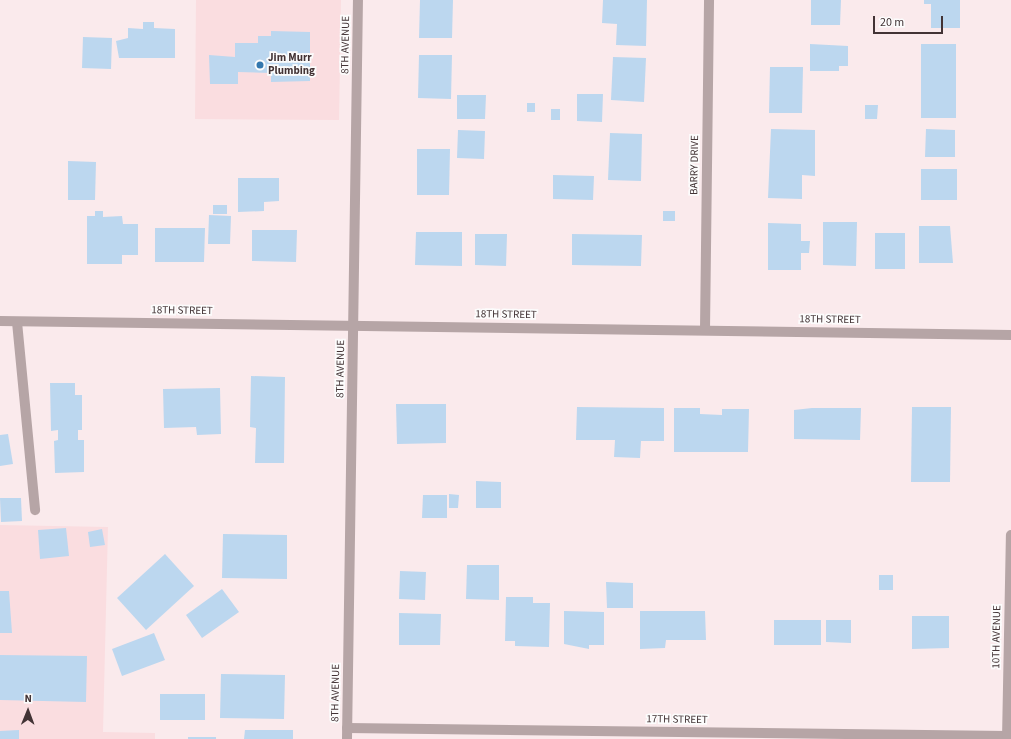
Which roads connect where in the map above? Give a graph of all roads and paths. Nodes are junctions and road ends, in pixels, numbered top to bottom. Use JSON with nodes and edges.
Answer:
{"nodes":[{"id":1,"x":358,"y":0,"type":"edge"},
{"id":2,"x":709,"y":0,"type":"edge"},
{"id":3,"x":0,"y":321,"type":"edge"},
{"id":4,"x":17,"y":322,"type":"junction"},
{"id":5,"x":353,"y":325,"type":"junction"},
{"id":6,"x":704,"y":330,"type":"junction"},
{"id":7,"x":1011,"y":335,"type":"edge"},
{"id":8,"x":35,"y":510,"type":"dead end"},
{"id":9,"x":1011,"y":535,"type":"edge"},
{"id":10,"x":347,"y":728,"type":"junction"},
{"id":11,"x":1007,"y":738,"type":"edge"},
{"id":12,"x":347,"y":739,"type":"edge"}],
"edges":[{"from":1,"to":5,"type":"street","name":"8TH AVENUE"},
{"from":2,"to":6,"type":"street","name":"BARRY DRIVE"},
{"from":3,"to":4,"type":"street","name":"18TH STREET"},
{"from":4,"to":5,"type":"street","name":"18TH STREET"},
{"from":4,"to":8,"type":"street"},
{"from":5,"to":6,"type":"street","name":"18TH STREET"},
{"from":5,"to":10,"type":"street","name":"8TH AVENUE"},
{"from":6,"to":7,"type":"street","name":"18TH STREET"},
{"from":9,"to":11,"type":"street","name":"10TH AVENUE"},
{"from":10,"to":11,"type":"street","name":"17TH STREET"},
{"from":10,"to":12,"type":"street","name":"8TH AVENUE"}]}
